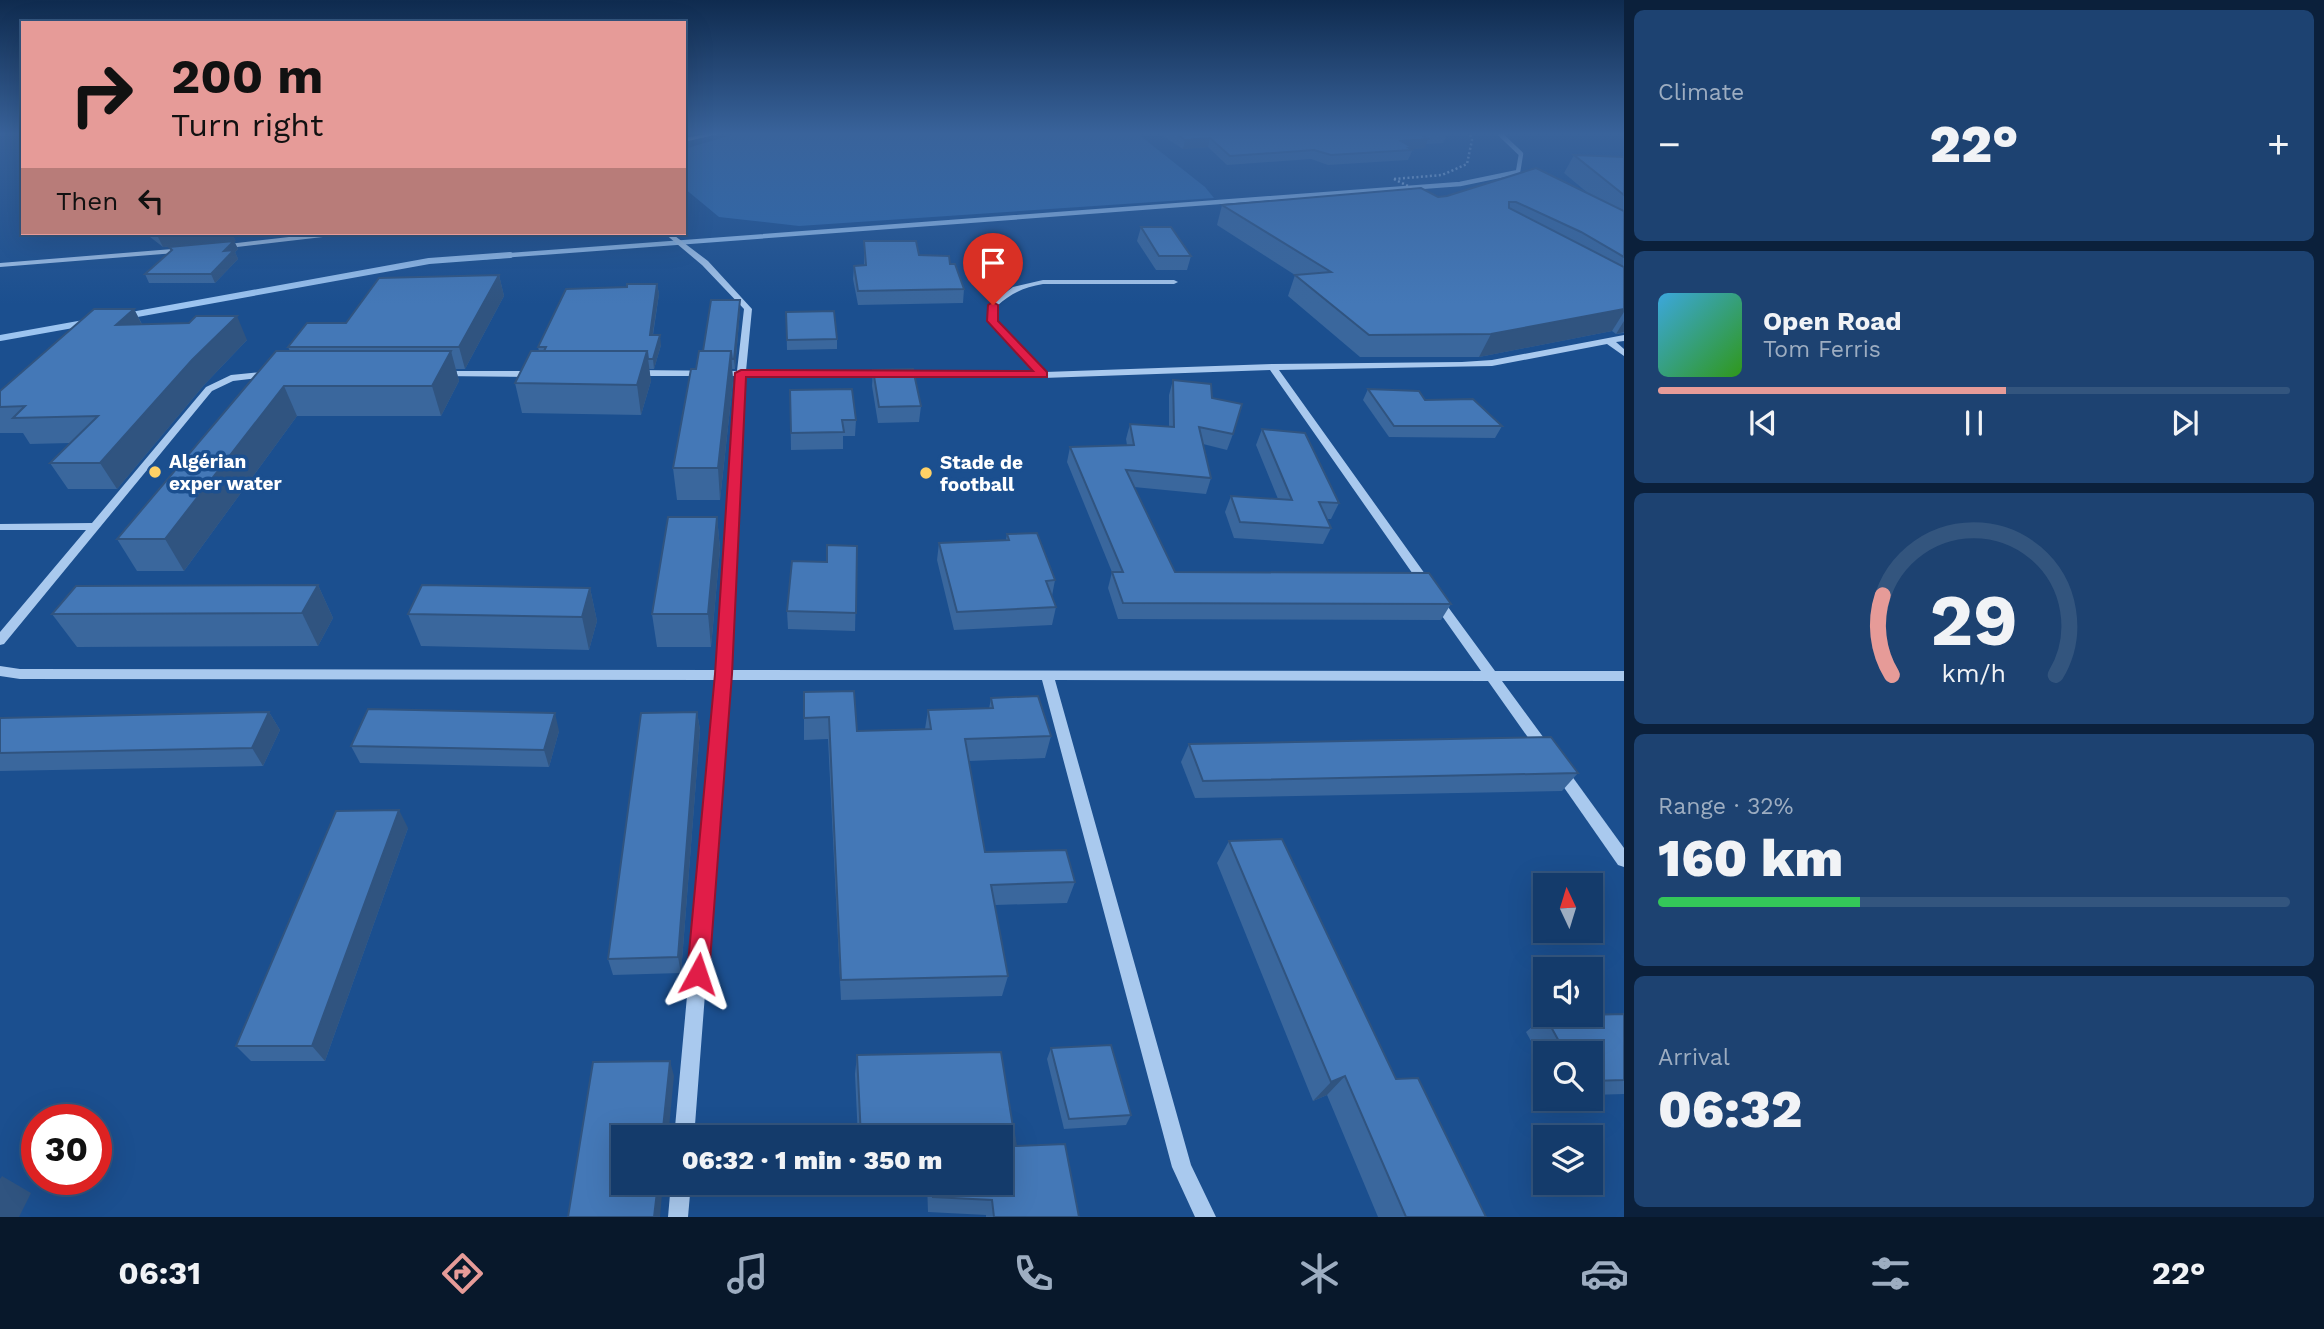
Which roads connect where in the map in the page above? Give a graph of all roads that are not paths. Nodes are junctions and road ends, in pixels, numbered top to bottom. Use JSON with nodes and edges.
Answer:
{"nodes":[{"id":1,"x":322,"y":235,"type":"edge"},
{"id":2,"x":670,"y":235,"type":"edge"},
{"id":3,"x":208,"y":248,"type":"edge"},
{"id":4,"x":194,"y":249,"type":"edge"},
{"id":5,"x":0,"y":265,"type":"edge"},
{"id":6,"x":1174,"y":282,"type":"dead end"},
{"id":7,"x":1624,"y":338,"type":"edge"},
{"id":8,"x":1609,"y":341,"type":"junction"},
{"id":9,"x":1624,"y":353,"type":"edge"},
{"id":10,"x":1273,"y":367,"type":"junction"},
{"id":11,"x":616,"y":373,"type":"edge"},
{"id":12,"x":741,"y":373,"type":"junction"},
{"id":13,"x":285,"y":374,"type":"edge"},
{"id":14,"x":437,"y":374,"type":"edge"},
{"id":15,"x":547,"y":374,"type":"edge"},
{"id":16,"x":1043,"y":375,"type":"junction"},
{"id":17,"x":97,"y":526,"type":"junction"},
{"id":18,"x":0,"y":527,"type":"edge"},
{"id":19,"x":0,"y":641,"type":"edge"},
{"id":20,"x":0,"y":671,"type":"edge"},
{"id":21,"x":723,"y":674,"type":"junction"},
{"id":22,"x":1047,"y":674,"type":"junction"},
{"id":23,"x":1624,"y":676,"type":"edge"},
{"id":24,"x":1492,"y":677,"type":"junction"},
{"id":25,"x":1624,"y":860,"type":"edge"},
{"id":26,"x":685,"y":1125,"type":"edge"},
{"id":27,"x":680,"y":1195,"type":"edge"},
{"id":28,"x":678,"y":1217,"type":"edge"},
{"id":29,"x":1206,"y":1217,"type":"edge"}],
"edges":[{"from":1,"to":3,"type":"street"},
{"from":2,"to":12,"type":"street"},
{"from":4,"to":5,"type":"street"},
{"from":6,"to":16,"type":"street"},
{"from":7,"to":8,"type":"street"},
{"from":8,"to":9,"type":"street"},
{"from":8,"to":10,"type":"street"},
{"from":10,"to":16,"type":"street"},
{"from":10,"to":24,"type":"street"},
{"from":11,"to":12,"type":"street"},
{"from":12,"to":16,"type":"street"},
{"from":12,"to":21,"type":"street"},
{"from":13,"to":17,"type":"street"},
{"from":14,"to":15,"type":"street"},
{"from":17,"to":18,"type":"street"},
{"from":17,"to":19,"type":"street"},
{"from":20,"to":21,"type":"street"},
{"from":21,"to":22,"type":"street"},
{"from":21,"to":26,"type":"street"},
{"from":22,"to":24,"type":"street"},
{"from":22,"to":29,"type":"street"},
{"from":23,"to":24,"type":"street"},
{"from":24,"to":25,"type":"street"},
{"from":27,"to":28,"type":"street"}]}
